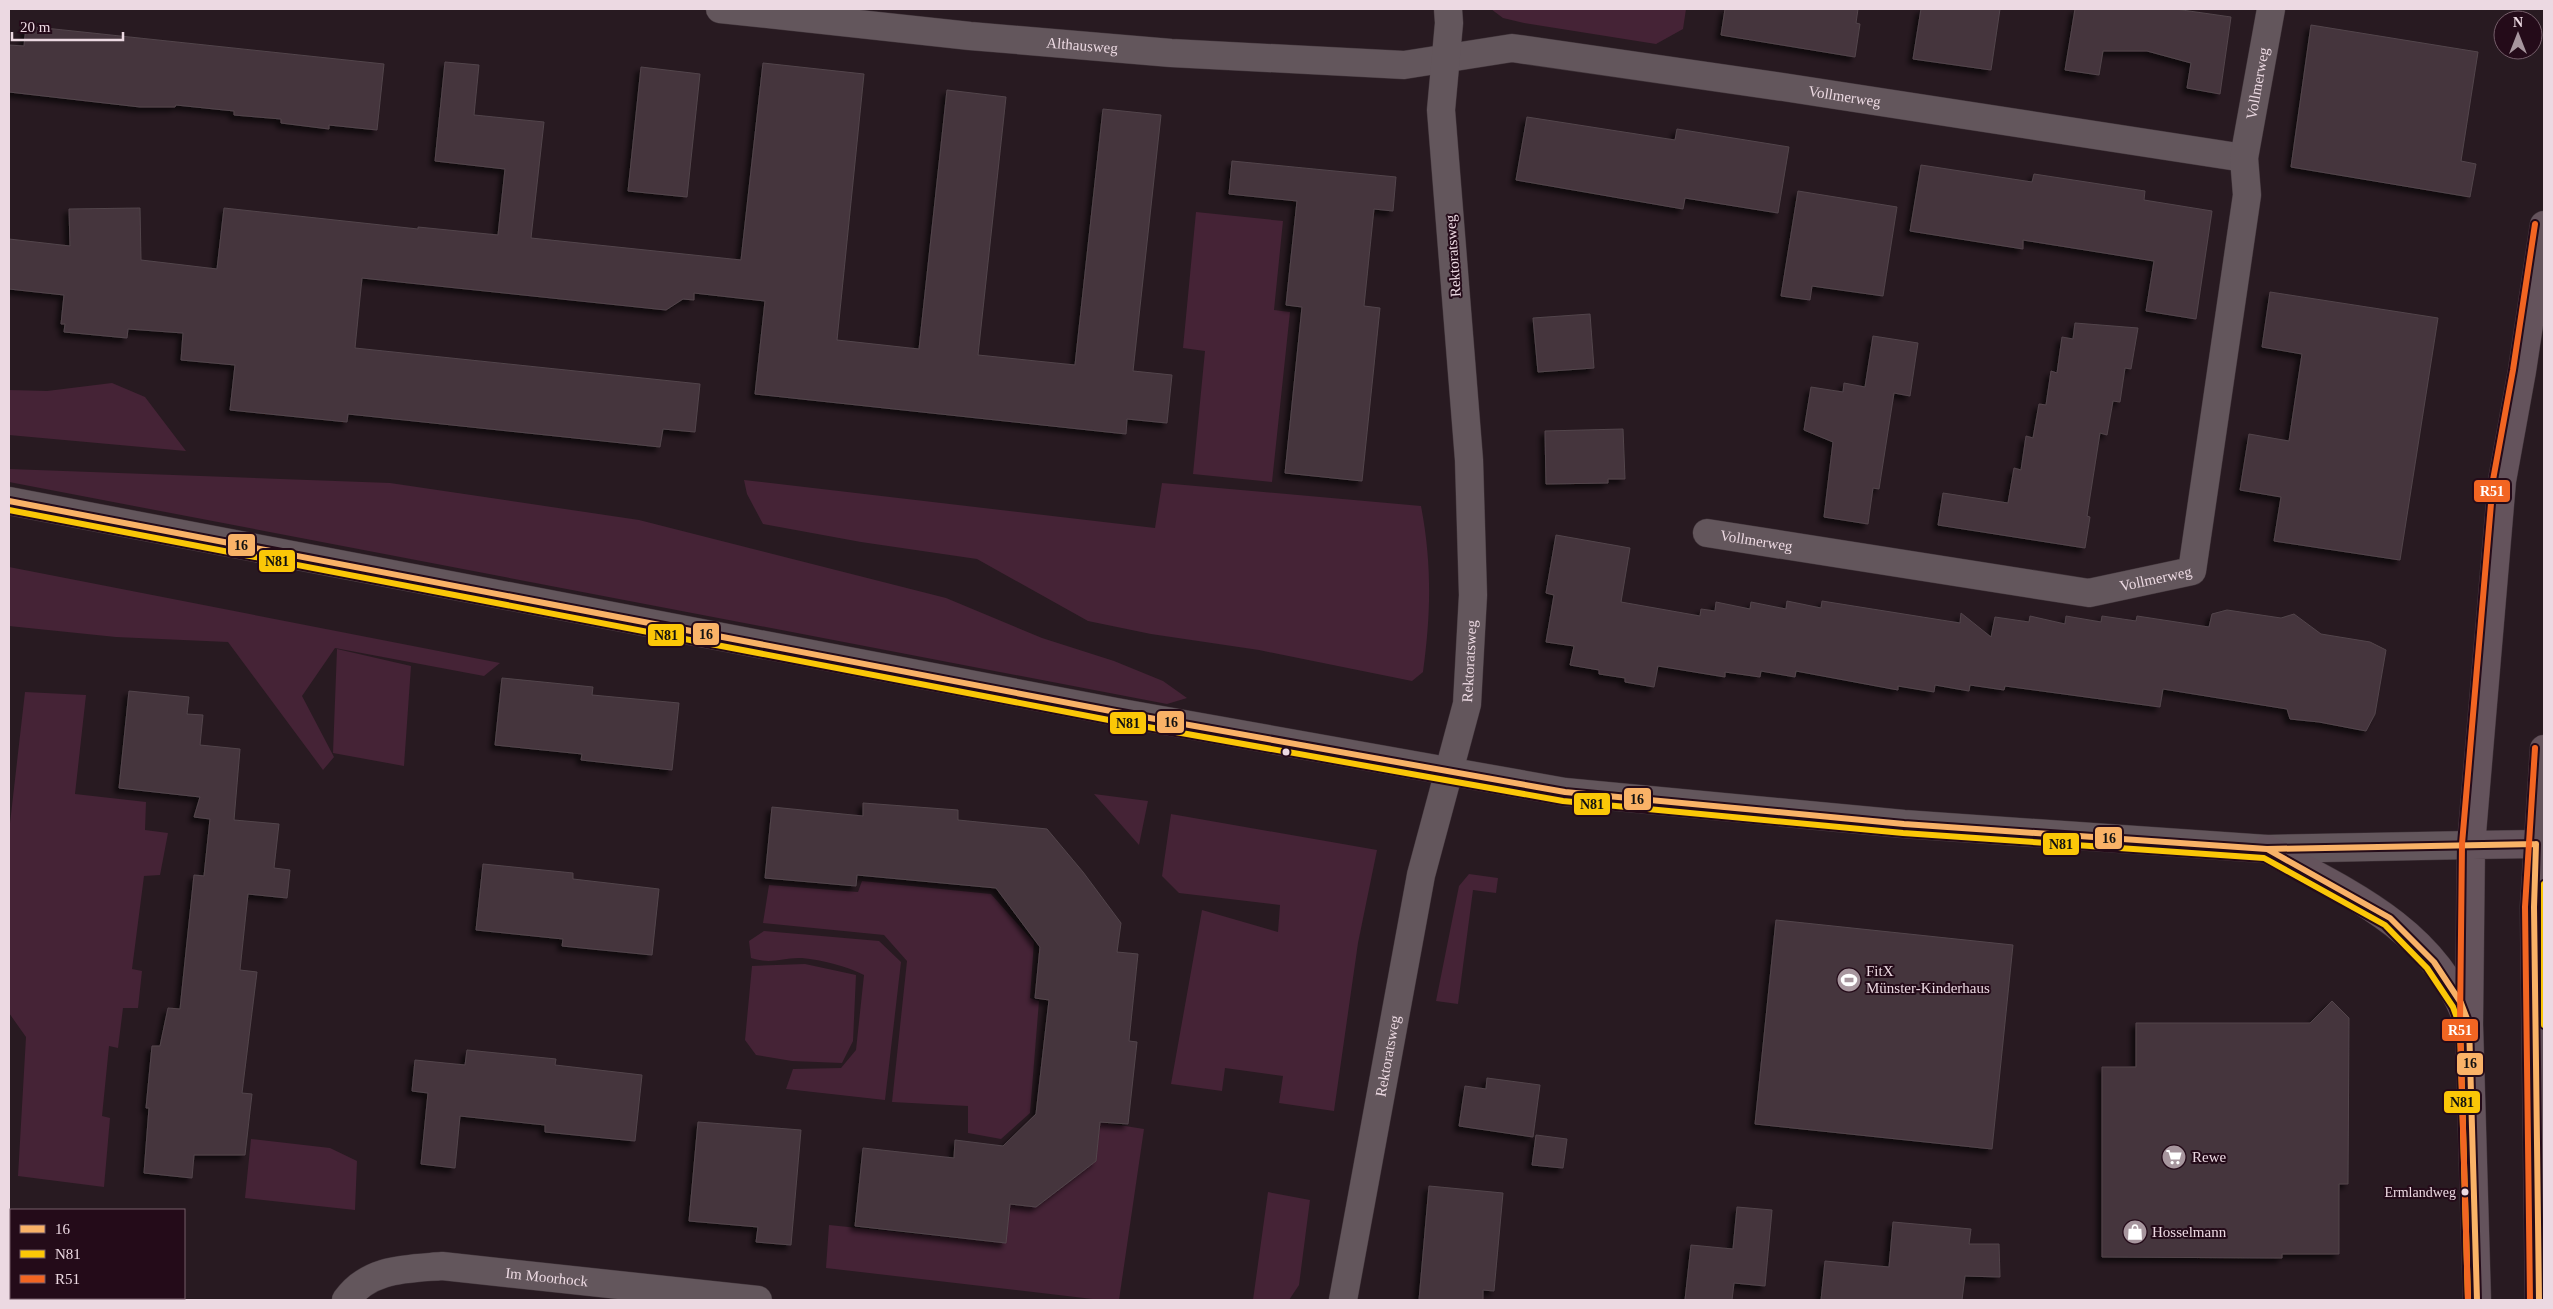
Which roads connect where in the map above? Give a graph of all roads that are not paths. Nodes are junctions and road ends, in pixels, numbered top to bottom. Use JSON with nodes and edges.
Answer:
{"nodes":[{"id":1,"x":720,"y":9,"type":"edge"},
{"id":2,"x":1448,"y":9,"type":"edge"},
{"id":3,"x":2271,"y":9,"type":"edge"},
{"id":4,"x":1445,"y":58,"type":"junction"},
{"id":5,"x":2244,"y":158,"type":"junction"},
{"id":6,"x":2544,"y":225,"type":"edge"},
{"id":7,"x":9,"y":502,"type":"edge"},
{"id":8,"x":1707,"y":533,"type":"dead end"},
{"id":9,"x":2544,"y":749,"type":"edge"},
{"id":10,"x":1450,"y":772,"type":"junction"},
{"id":11,"x":2536,"y":844,"type":"junction"},
{"id":12,"x":2471,"y":845,"type":"junction"},
{"id":13,"x":2267,"y":849,"type":"junction"},
{"id":14,"x":2469,"y":1024,"type":"junction"},
{"id":15,"x":346,"y":1300,"type":"edge"},
{"id":16,"x":758,"y":1300,"type":"edge"},
{"id":17,"x":1343,"y":1300,"type":"edge"},
{"id":18,"x":2476,"y":1300,"type":"edge"},
{"id":19,"x":2539,"y":1300,"type":"edge"}],
"edges":[{"from":1,"to":4,"type":"street","name":"Althausweg"},
{"from":2,"to":4,"type":"street","name":"Rektoratsweg"},
{"from":3,"to":5,"type":"street","name":"Vollmerweg"},
{"from":4,"to":5,"type":"street","name":"Vollmerweg"},
{"from":4,"to":10,"type":"street","name":"Rektoratsweg"},
{"from":5,"to":8,"type":"street","name":"Vollmerweg"},
{"from":6,"to":12,"type":"main road"},
{"from":7,"to":10,"type":"street"},
{"from":9,"to":11,"type":"main road"},
{"from":10,"to":13,"type":"street"},
{"from":10,"to":17,"type":"street","name":"Rektoratsweg"},
{"from":11,"to":12,"type":"main road"},
{"from":11,"to":19,"type":"main road"},
{"from":12,"to":13,"type":"street"},
{"from":12,"to":14,"type":"main road"},
{"from":13,"to":14,"type":"main road"},
{"from":14,"to":18,"type":"main road"},
{"from":15,"to":16,"type":"street","name":"Im Moorhock"}]}
